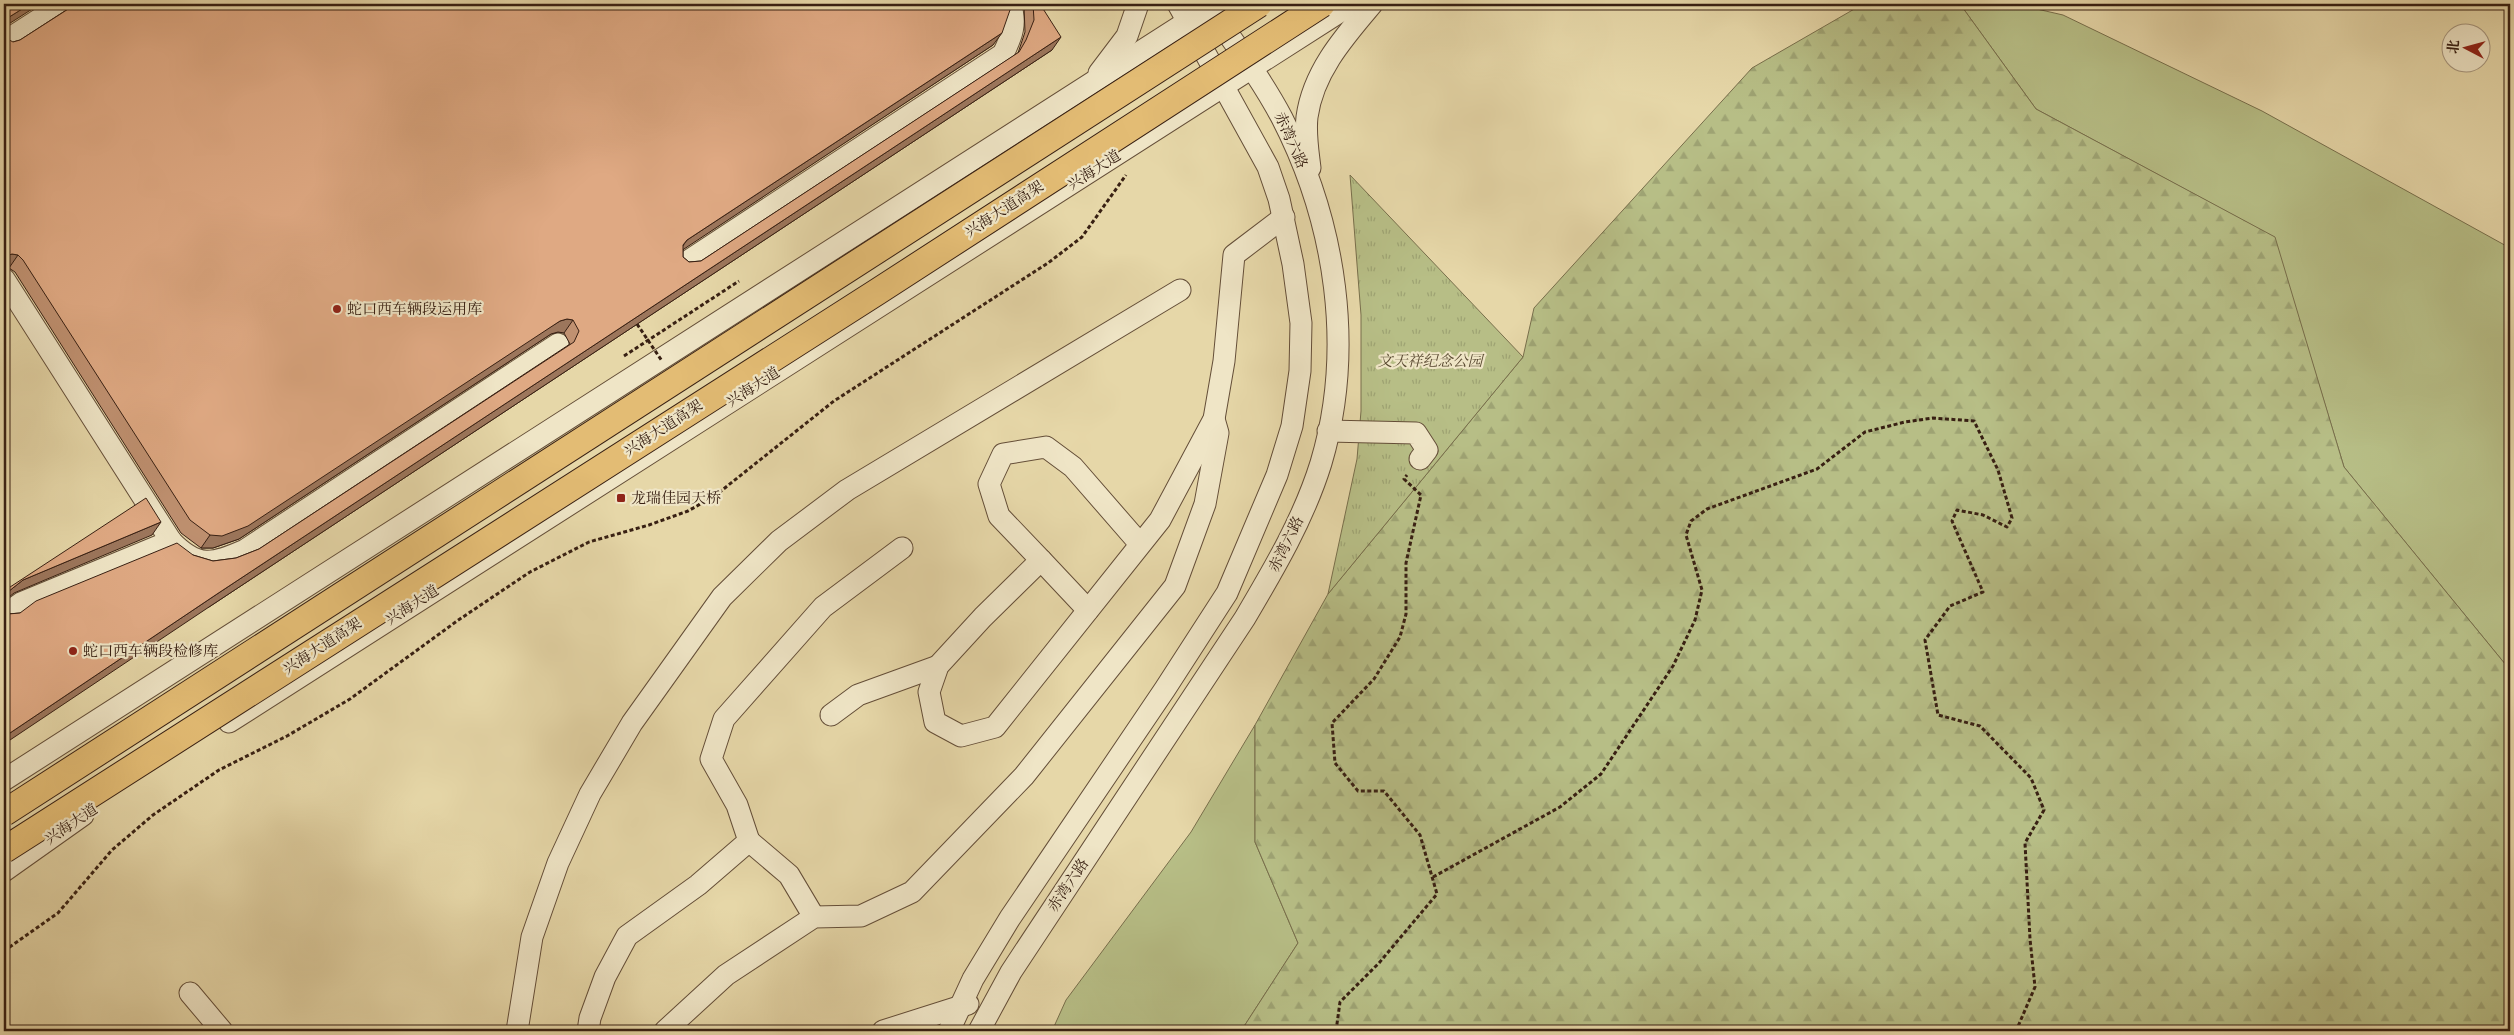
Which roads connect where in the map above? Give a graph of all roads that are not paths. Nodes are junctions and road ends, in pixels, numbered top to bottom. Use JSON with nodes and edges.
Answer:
{"nodes":[{"id":1,"x":63,"y":4,"type":"edge"},
{"id":2,"x":1010,"y":4,"type":"edge"},
{"id":3,"x":1138,"y":4,"type":"edge"},
{"id":4,"x":1259,"y":4,"type":"edge"},
{"id":5,"x":1322,"y":4,"type":"edge"},
{"id":6,"x":1352,"y":4,"type":"edge"},
{"id":7,"x":1372,"y":4,"type":"edge"},
{"id":8,"x":1211,"y":5,"type":"edge"},
{"id":9,"x":1182,"y":13,"type":"edge"},
{"id":10,"x":4,"y":42,"type":"edge"},
{"id":11,"x":1253,"y":68,"type":"junction"},
{"id":12,"x":1088,"y":87,"type":"junction"},
{"id":13,"x":1224,"y":87,"type":"junction"},
{"id":14,"x":1312,"y":188,"type":"junction"},
{"id":15,"x":1284,"y":217,"type":"junction"},
{"id":16,"x":685,"y":263,"type":"edge"},
{"id":17,"x":4,"y":279,"type":"edge"},
{"id":18,"x":1180,"y":290,"type":"dead end"},
{"id":19,"x":558,"y":344,"type":"edge"},
{"id":20,"x":1214,"y":419,"type":"junction"},
{"id":21,"x":1328,"y":431,"type":"junction"},
{"id":22,"x":1420,"y":459,"type":"road end"},
{"id":23,"x":171,"y":541,"type":"junction"},
{"id":24,"x":1140,"y":544,"type":"junction"},
{"id":25,"x":902,"y":548,"type":"dead end"},
{"id":26,"x":1041,"y":560,"type":"junction"},
{"id":27,"x":1088,"y":610,"type":"junction"},
{"id":28,"x":4,"y":615,"type":"edge"},
{"id":29,"x":938,"y":666,"type":"junction"},
{"id":30,"x":830,"y":715,"type":"dead end"},
{"id":31,"x":4,"y":780,"type":"edge"},
{"id":32,"x":4,"y":813,"type":"edge"},
{"id":33,"x":749,"y":841,"type":"junction"},
{"id":34,"x":4,"y":850,"type":"edge"},
{"id":35,"x":4,"y":871,"type":"edge"},
{"id":36,"x":814,"y":917,"type":"junction"},
{"id":37,"x":190,"y":993,"type":"dead end"},
{"id":38,"x":997,"y":995,"type":"junction"},
{"id":39,"x":959,"y":1007,"type":"junction"},
{"id":40,"x":222,"y":1031,"type":"edge"},
{"id":41,"x":517,"y":1031,"type":"edge"},
{"id":42,"x":588,"y":1031,"type":"edge"},
{"id":43,"x":665,"y":1031,"type":"edge"},
{"id":44,"x":883,"y":1031,"type":"edge"},
{"id":45,"x":949,"y":1031,"type":"edge"},
{"id":46,"x":979,"y":1031,"type":"edge"}],
"edges":[{"from":1,"to":10,"type":"street"},
{"from":2,"to":16,"type":"street"},
{"from":3,"to":12,"type":"street"},
{"from":4,"to":32,"type":"main road","bridge":true},
{"from":5,"to":34,"type":"main road","name":"兴海大道高架","bridge":true},
{"from":6,"to":11,"type":"street","name":"兴海大道"},
{"from":7,"to":14,"type":"street"},
{"from":8,"to":9,"type":"street"},
{"from":8,"to":11,"type":"street","name":"赤湾六路"},
{"from":9,"to":12,"type":"street"},
{"from":9,"to":13,"type":"street","name":"赤湾六路"},
{"from":11,"to":13,"type":"street","name":"兴海大道"},
{"from":11,"to":14,"type":"street","name":"赤湾六路"},
{"from":12,"to":31,"type":"street"},
{"from":13,"to":15,"type":"street","name":"赤湾六路"},
{"from":13,"to":35,"type":"street","name":"兴海大道"},
{"from":14,"to":21,"type":"street","name":"赤湾六路"},
{"from":15,"to":20,"type":"street"},
{"from":15,"to":39,"type":"street","name":"赤湾六路"},
{"from":17,"to":23,"type":"street"},
{"from":18,"to":41,"type":"street"},
{"from":19,"to":23,"type":"street"},
{"from":20,"to":24,"type":"street"},
{"from":20,"to":36,"type":"street"},
{"from":21,"to":22,"type":"street"},
{"from":21,"to":38,"type":"street","name":"赤湾六路"},
{"from":23,"to":28,"type":"street"},
{"from":24,"to":26,"type":"street"},
{"from":24,"to":27,"type":"street"},
{"from":25,"to":33,"type":"street"},
{"from":26,"to":27,"type":"street"},
{"from":26,"to":29,"type":"street"},
{"from":27,"to":29,"type":"street"},
{"from":29,"to":30,"type":"street"},
{"from":33,"to":36,"type":"street"},
{"from":33,"to":42,"type":"street"},
{"from":36,"to":43,"type":"street"},
{"from":37,"to":40,"type":"street"},
{"from":38,"to":39,"type":"street"},
{"from":38,"to":46,"type":"street","name":"赤湾六路"},
{"from":39,"to":44,"type":"street"},
{"from":39,"to":45,"type":"street","name":"赤湾六路"}]}
